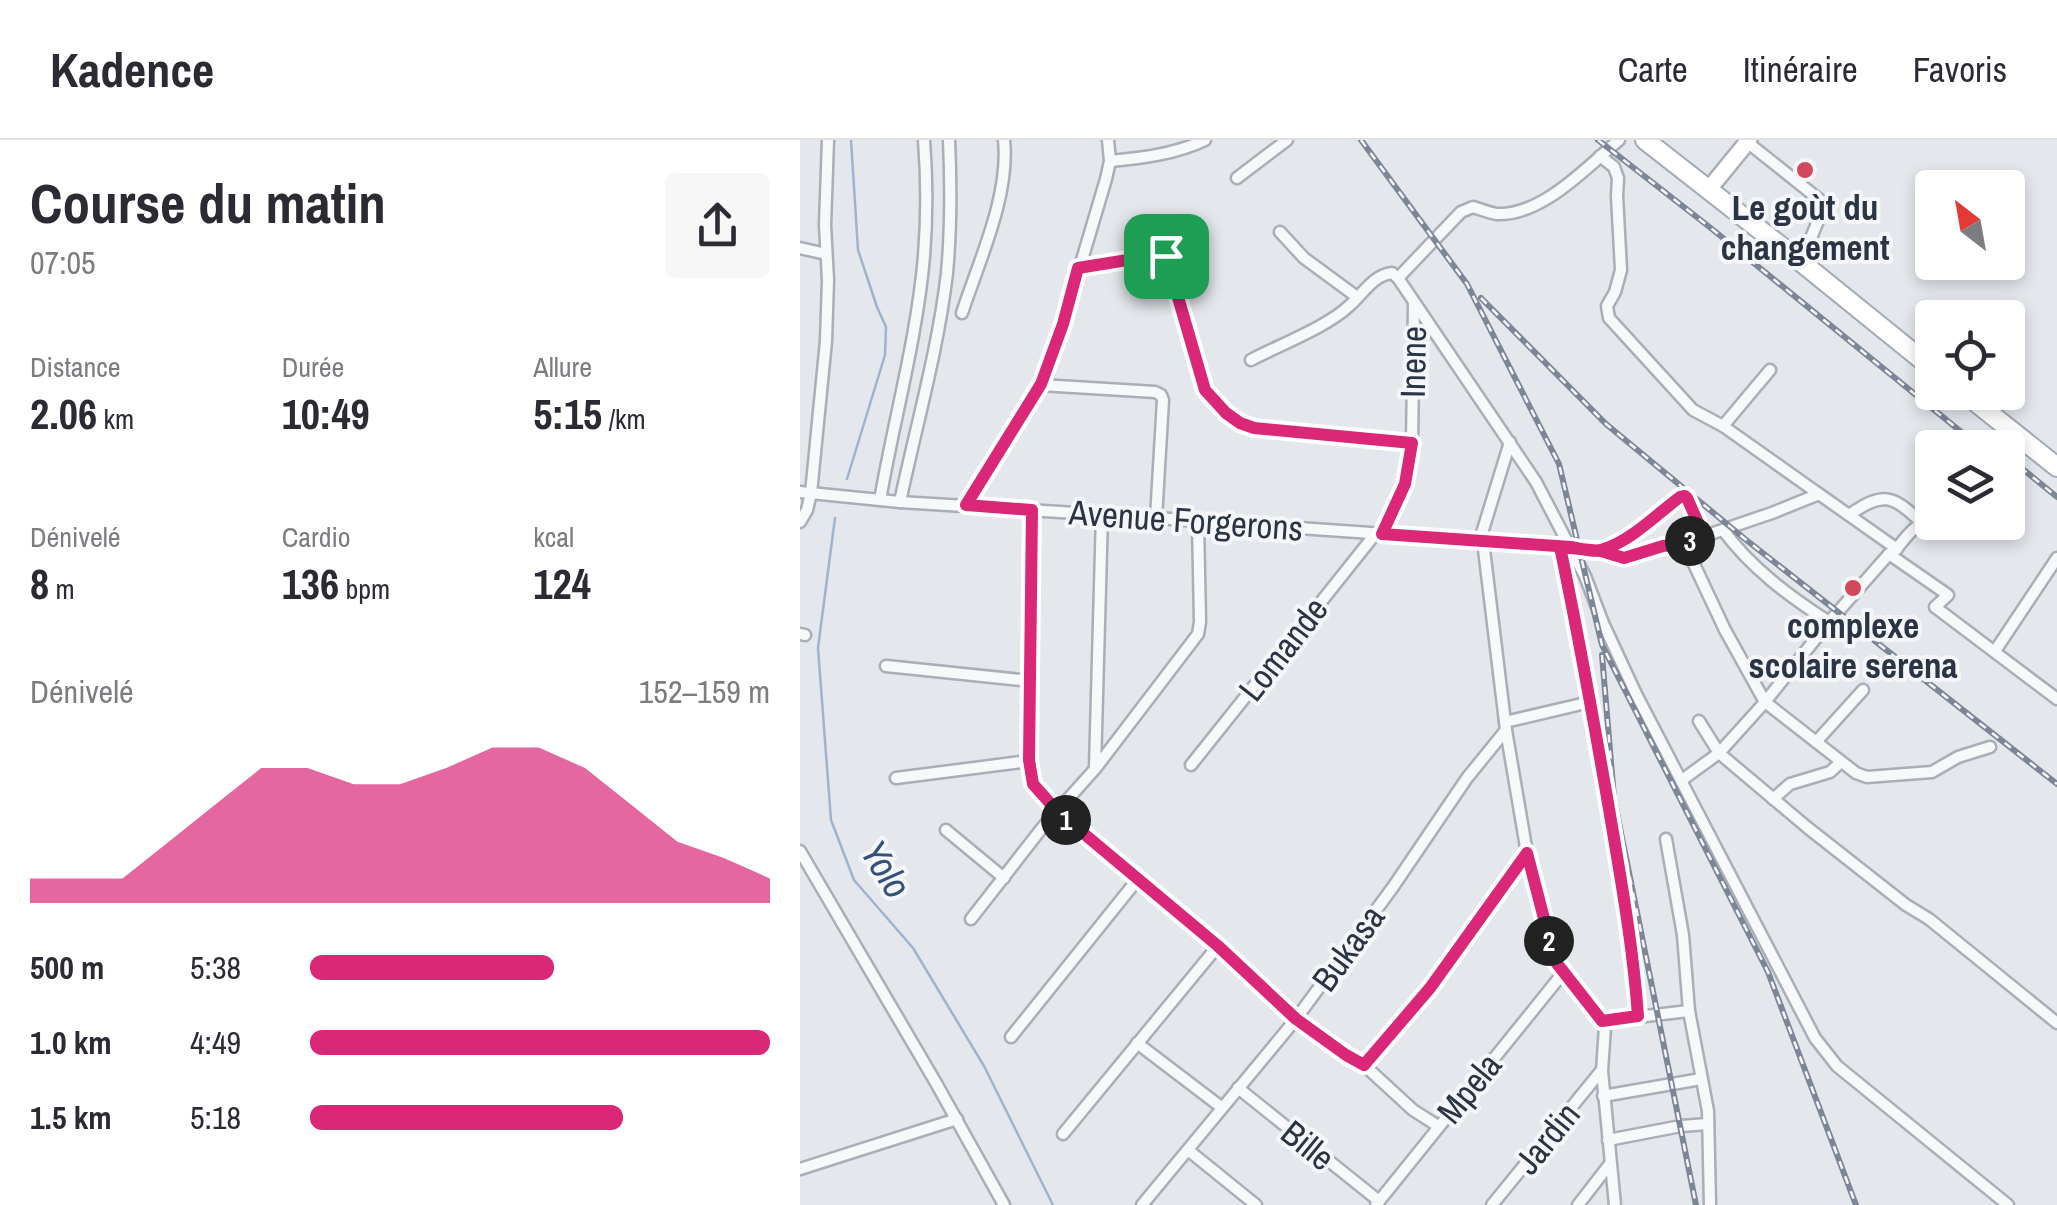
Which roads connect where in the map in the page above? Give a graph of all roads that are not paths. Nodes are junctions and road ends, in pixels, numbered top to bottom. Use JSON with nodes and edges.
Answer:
{"nodes":[{"id":1,"x":828,"y":140,"type":"edge"},
{"id":2,"x":924,"y":140,"type":"edge"},
{"id":3,"x":949,"y":140,"type":"edge"},
{"id":4,"x":1004,"y":140,"type":"edge"},
{"id":5,"x":1108,"y":140,"type":"edge"},
{"id":6,"x":1287,"y":140,"type":"edge"},
{"id":7,"x":1619,"y":140,"type":"edge"},
{"id":8,"x":1645,"y":140,"type":"edge"},
{"id":9,"x":1200,"y":141,"type":"edge"},
{"id":10,"x":1748,"y":141,"type":"edge"},
{"id":11,"x":1600,"y":156,"type":"junction"},
{"id":12,"x":1110,"y":161,"type":"junction"},
{"id":13,"x":1238,"y":178,"type":"dead end"},
{"id":14,"x":1709,"y":189,"type":"junction"},
{"id":15,"x":1280,"y":232,"type":"dead end"},
{"id":16,"x":800,"y":248,"type":"edge"},
{"id":17,"x":826,"y":254,"type":"junction"},
{"id":18,"x":1802,"y":262,"type":"junction"},
{"id":19,"x":1078,"y":268,"type":"junction"},
{"id":20,"x":1398,"y":278,"type":"junction"},
{"id":21,"x":1357,"y":296,"type":"junction"},
{"id":22,"x":1414,"y":304,"type":"junction"},
{"id":23,"x":962,"y":313,"type":"dead end"},
{"id":24,"x":1915,"y":354,"type":"edge"},
{"id":25,"x":1251,"y":360,"type":"dead end"},
{"id":26,"x":1770,"y":370,"type":"dead end"},
{"id":27,"x":1041,"y":384,"type":"junction"},
{"id":28,"x":1986,"y":410,"type":"edge"},
{"id":29,"x":1723,"y":426,"type":"junction"},
{"id":30,"x":1510,"y":442,"type":"junction"},
{"id":31,"x":1412,"y":443,"type":"junction"},
{"id":32,"x":2057,"y":467,"type":"edge"},
{"id":33,"x":806,"y":492,"type":"edge"},
{"id":34,"x":1819,"y":494,"type":"junction"},
{"id":35,"x":880,"y":500,"type":"junction"},
{"id":36,"x":900,"y":502,"type":"junction"},
{"id":37,"x":966,"y":505,"type":"junction"},
{"id":38,"x":1032,"y":510,"type":"junction"},
{"id":39,"x":1102,"y":514,"type":"junction"},
{"id":40,"x":1850,"y":515,"type":"junction"},
{"id":41,"x":1915,"y":516,"type":"edge"},
{"id":42,"x":1156,"y":518,"type":"junction"},
{"id":43,"x":1198,"y":521,"type":"junction"},
{"id":44,"x":800,"y":522,"type":"edge"},
{"id":45,"x":1915,"y":528,"type":"edge"},
{"id":46,"x":1723,"y":530,"type":"junction"},
{"id":47,"x":1379,"y":533,"type":"junction"},
{"id":48,"x":1704,"y":536,"type":"junction"},
{"id":49,"x":1483,"y":542,"type":"junction"},
{"id":50,"x":1684,"y":544,"type":"junction"},
{"id":51,"x":1565,"y":547,"type":"junction"},
{"id":52,"x":1601,"y":551,"type":"junction"},
{"id":53,"x":1893,"y":552,"type":"junction"},
{"id":54,"x":2057,"y":558,"type":"edge"},
{"id":55,"x":1829,"y":622,"type":"junction"},
{"id":56,"x":1995,"y":652,"type":"junction"},
{"id":57,"x":886,"y":666,"type":"dead end"},
{"id":58,"x":1031,"y":681,"type":"junction"},
{"id":59,"x":1863,"y":690,"type":"dead end"},
{"id":60,"x":2057,"y":699,"type":"edge"},
{"id":61,"x":1590,"y":702,"type":"junction"},
{"id":62,"x":1765,"y":702,"type":"junction"},
{"id":63,"x":1700,"y":721,"type":"dead end"},
{"id":64,"x":1506,"y":726,"type":"junction"},
{"id":65,"x":1816,"y":742,"type":"junction"},
{"id":66,"x":1990,"y":747,"type":"dead end"},
{"id":67,"x":1718,"y":752,"type":"junction"},
{"id":68,"x":1029,"y":760,"type":"junction"},
{"id":69,"x":1840,"y":762,"type":"junction"},
{"id":70,"x":1191,"y":765,"type":"dead end"},
{"id":71,"x":1094,"y":769,"type":"junction"},
{"id":72,"x":896,"y":778,"type":"dead end"},
{"id":73,"x":1682,"y":780,"type":"junction"},
{"id":74,"x":1773,"y":799,"type":"junction"},
{"id":75,"x":1058,"y":812,"type":"junction"},
{"id":76,"x":946,"y":830,"type":"dead end"},
{"id":77,"x":1666,"y":839,"type":"dead end"},
{"id":78,"x":800,"y":852,"type":"edge"},
{"id":79,"x":1527,"y":853,"type":"junction"},
{"id":80,"x":1004,"y":878,"type":"junction"},
{"id":81,"x":1136,"y":880,"type":"junction"},
{"id":82,"x":971,"y":919,"type":"dead end"},
{"id":83,"x":1218,"y":946,"type":"junction"},
{"id":84,"x":1564,"y":973,"type":"junction"},
{"id":85,"x":1689,"y":1011,"type":"junction"},
{"id":86,"x":1638,"y":1016,"type":"junction"},
{"id":87,"x":1296,"y":1019,"type":"junction"},
{"id":88,"x":1602,"y":1021,"type":"junction"},
{"id":89,"x":2057,"y":1023,"type":"edge"},
{"id":90,"x":1011,"y":1036,"type":"dead end"},
{"id":91,"x":1138,"y":1043,"type":"junction"},
{"id":92,"x":1364,"y":1065,"type":"junction"},
{"id":93,"x":1602,"y":1071,"type":"junction"},
{"id":94,"x":1701,"y":1079,"type":"junction"},
{"id":95,"x":1238,"y":1088,"type":"junction"},
{"id":96,"x":1603,"y":1096,"type":"junction"},
{"id":97,"x":1221,"y":1107,"type":"junction"},
{"id":98,"x":957,"y":1119,"type":"junction"},
{"id":99,"x":1708,"y":1124,"type":"junction"},
{"id":100,"x":1438,"y":1126,"type":"junction"},
{"id":101,"x":1062,"y":1134,"type":"dead end"},
{"id":102,"x":1608,"y":1140,"type":"junction"},
{"id":103,"x":1188,"y":1150,"type":"junction"},
{"id":104,"x":1609,"y":1165,"type":"junction"},
{"id":105,"x":800,"y":1170,"type":"edge"},
{"id":106,"x":1378,"y":1203,"type":"edge"},
{"id":107,"x":1708,"y":1204,"type":"edge"},
{"id":108,"x":1004,"y":1205,"type":"edge"},
{"id":109,"x":1142,"y":1205,"type":"edge"},
{"id":110,"x":1256,"y":1205,"type":"edge"},
{"id":111,"x":1492,"y":1205,"type":"edge"},
{"id":112,"x":1578,"y":1205,"type":"edge"},
{"id":113,"x":1615,"y":1205,"type":"edge"},
{"id":114,"x":2008,"y":1205,"type":"edge"}],
"edges":[{"from":1,"to":17,"type":"street"},
{"from":2,"to":35,"type":"street"},
{"from":3,"to":36,"type":"street"},
{"from":4,"to":23,"type":"street"},
{"from":5,"to":12,"type":"street"},
{"from":6,"to":13,"type":"street"},
{"from":7,"to":11,"type":"street"},
{"from":8,"to":14,"type":"main road"},
{"from":9,"to":12,"type":"street"},
{"from":10,"to":14,"type":"street"},
{"from":10,"to":18,"type":"street"},
{"from":11,"to":20,"type":"street"},
{"from":11,"to":29,"type":"street"},
{"from":12,"to":19,"type":"street"},
{"from":14,"to":18,"type":"main road"},
{"from":15,"to":21,"type":"street"},
{"from":16,"to":17,"type":"street"},
{"from":17,"to":33,"type":"street"},
{"from":18,"to":24,"type":"main road"},
{"from":19,"to":27,"type":"street"},
{"from":19,"to":31,"type":"street"},
{"from":20,"to":21,"type":"street"},
{"from":20,"to":22,"type":"street"},
{"from":21,"to":25,"type":"street"},
{"from":22,"to":30,"type":"street"},
{"from":22,"to":31,"type":"street","name":"Inene"},
{"from":26,"to":29,"type":"street"},
{"from":27,"to":37,"type":"street"},
{"from":27,"to":42,"type":"street"},
{"from":28,"to":32,"type":"main road"},
{"from":29,"to":34,"type":"street"},
{"from":30,"to":49,"type":"street"},
{"from":30,"to":51,"type":"street"},
{"from":31,"to":47,"type":"street","name":"Inene"},
{"from":33,"to":35,"type":"street","name":"Avenue Forgerons"},
{"from":33,"to":44,"type":"street"},
{"from":34,"to":40,"type":"street"},
{"from":34,"to":46,"type":"street","name":"Avenue Forgerons"},
{"from":35,"to":36,"type":"street","name":"Avenue Forgerons"},
{"from":36,"to":37,"type":"street","name":"Avenue Forgerons"},
{"from":37,"to":38,"type":"street","name":"Avenue Forgerons"},
{"from":38,"to":39,"type":"street","name":"Avenue Forgerons"},
{"from":38,"to":58,"type":"street"},
{"from":39,"to":42,"type":"street","name":"Avenue Forgerons"},
{"from":39,"to":71,"type":"street"},
{"from":40,"to":41,"type":"street"},
{"from":40,"to":53,"type":"street"},
{"from":42,"to":43,"type":"street","name":"Avenue Forgerons"},
{"from":43,"to":47,"type":"street","name":"Avenue Forgerons"},
{"from":43,"to":71,"type":"street"},
{"from":45,"to":53,"type":"street"},
{"from":46,"to":48,"type":"street","name":"Avenue Forgerons"},
{"from":46,"to":55,"type":"street"},
{"from":47,"to":49,"type":"street","name":"Avenue Forgerons"},
{"from":47,"to":70,"type":"street","name":"Lomande"},
{"from":48,"to":50,"type":"street","name":"Avenue Forgerons"},
{"from":48,"to":52,"type":"street"},
{"from":49,"to":51,"type":"street","name":"Avenue Forgerons"},
{"from":49,"to":64,"type":"street"},
{"from":50,"to":52,"type":"street","name":"Avenue Forgerons"},
{"from":50,"to":62,"type":"street"},
{"from":51,"to":52,"type":"street","name":"Avenue Forgerons"},
{"from":51,"to":61,"type":"street"},
{"from":51,"to":73,"type":"street"},
{"from":53,"to":55,"type":"street"},
{"from":53,"to":56,"type":"street"},
{"from":54,"to":56,"type":"street"},
{"from":55,"to":62,"type":"street"},
{"from":56,"to":60,"type":"street"},
{"from":57,"to":58,"type":"street"},
{"from":58,"to":68,"type":"street"},
{"from":59,"to":65,"type":"street"},
{"from":61,"to":64,"type":"street"},
{"from":61,"to":86,"type":"street"},
{"from":62,"to":65,"type":"street"},
{"from":62,"to":67,"type":"street"},
{"from":63,"to":67,"type":"street"},
{"from":64,"to":79,"type":"street"},
{"from":64,"to":87,"type":"street","name":"Bukasa"},
{"from":65,"to":69,"type":"street"},
{"from":66,"to":69,"type":"street"},
{"from":67,"to":73,"type":"street"},
{"from":67,"to":74,"type":"street"},
{"from":68,"to":72,"type":"street"},
{"from":68,"to":75,"type":"street"},
{"from":69,"to":74,"type":"street"},
{"from":71,"to":75,"type":"street"},
{"from":73,"to":114,"type":"street"},
{"from":74,"to":89,"type":"street"},
{"from":75,"to":80,"type":"street"},
{"from":75,"to":81,"type":"street"},
{"from":76,"to":80,"type":"street"},
{"from":77,"to":85,"type":"street"},
{"from":78,"to":98,"type":"street"},
{"from":79,"to":84,"type":"street"},
{"from":79,"to":92,"type":"street"},
{"from":80,"to":82,"type":"street"},
{"from":81,"to":83,"type":"street"},
{"from":81,"to":90,"type":"street"},
{"from":83,"to":87,"type":"street"},
{"from":83,"to":91,"type":"street"},
{"from":84,"to":88,"type":"street"},
{"from":84,"to":100,"type":"street","name":"Mpela"},
{"from":85,"to":86,"type":"street"},
{"from":85,"to":94,"type":"street"},
{"from":86,"to":88,"type":"street"},
{"from":87,"to":92,"type":"street"},
{"from":87,"to":95,"type":"street","name":"Bukasa"},
{"from":88,"to":93,"type":"street"},
{"from":91,"to":97,"type":"street"},
{"from":91,"to":101,"type":"street"},
{"from":92,"to":100,"type":"street"},
{"from":93,"to":96,"type":"street"},
{"from":93,"to":111,"type":"street","name":"Jardin"},
{"from":94,"to":96,"type":"street","name":"Jardin"},
{"from":94,"to":99,"type":"street"},
{"from":95,"to":97,"type":"street","name":"Bukasa"},
{"from":95,"to":106,"type":"street","name":"Bille"},
{"from":96,"to":102,"type":"street"},
{"from":97,"to":103,"type":"street","name":"Bukasa"},
{"from":98,"to":105,"type":"street"},
{"from":98,"to":108,"type":"street"},
{"from":99,"to":102,"type":"street"},
{"from":99,"to":107,"type":"street"},
{"from":100,"to":106,"type":"street","name":"Mpela"},
{"from":102,"to":104,"type":"street"},
{"from":103,"to":109,"type":"street","name":"Bukasa"},
{"from":103,"to":110,"type":"street"},
{"from":104,"to":112,"type":"street"},
{"from":104,"to":113,"type":"street"}]}
